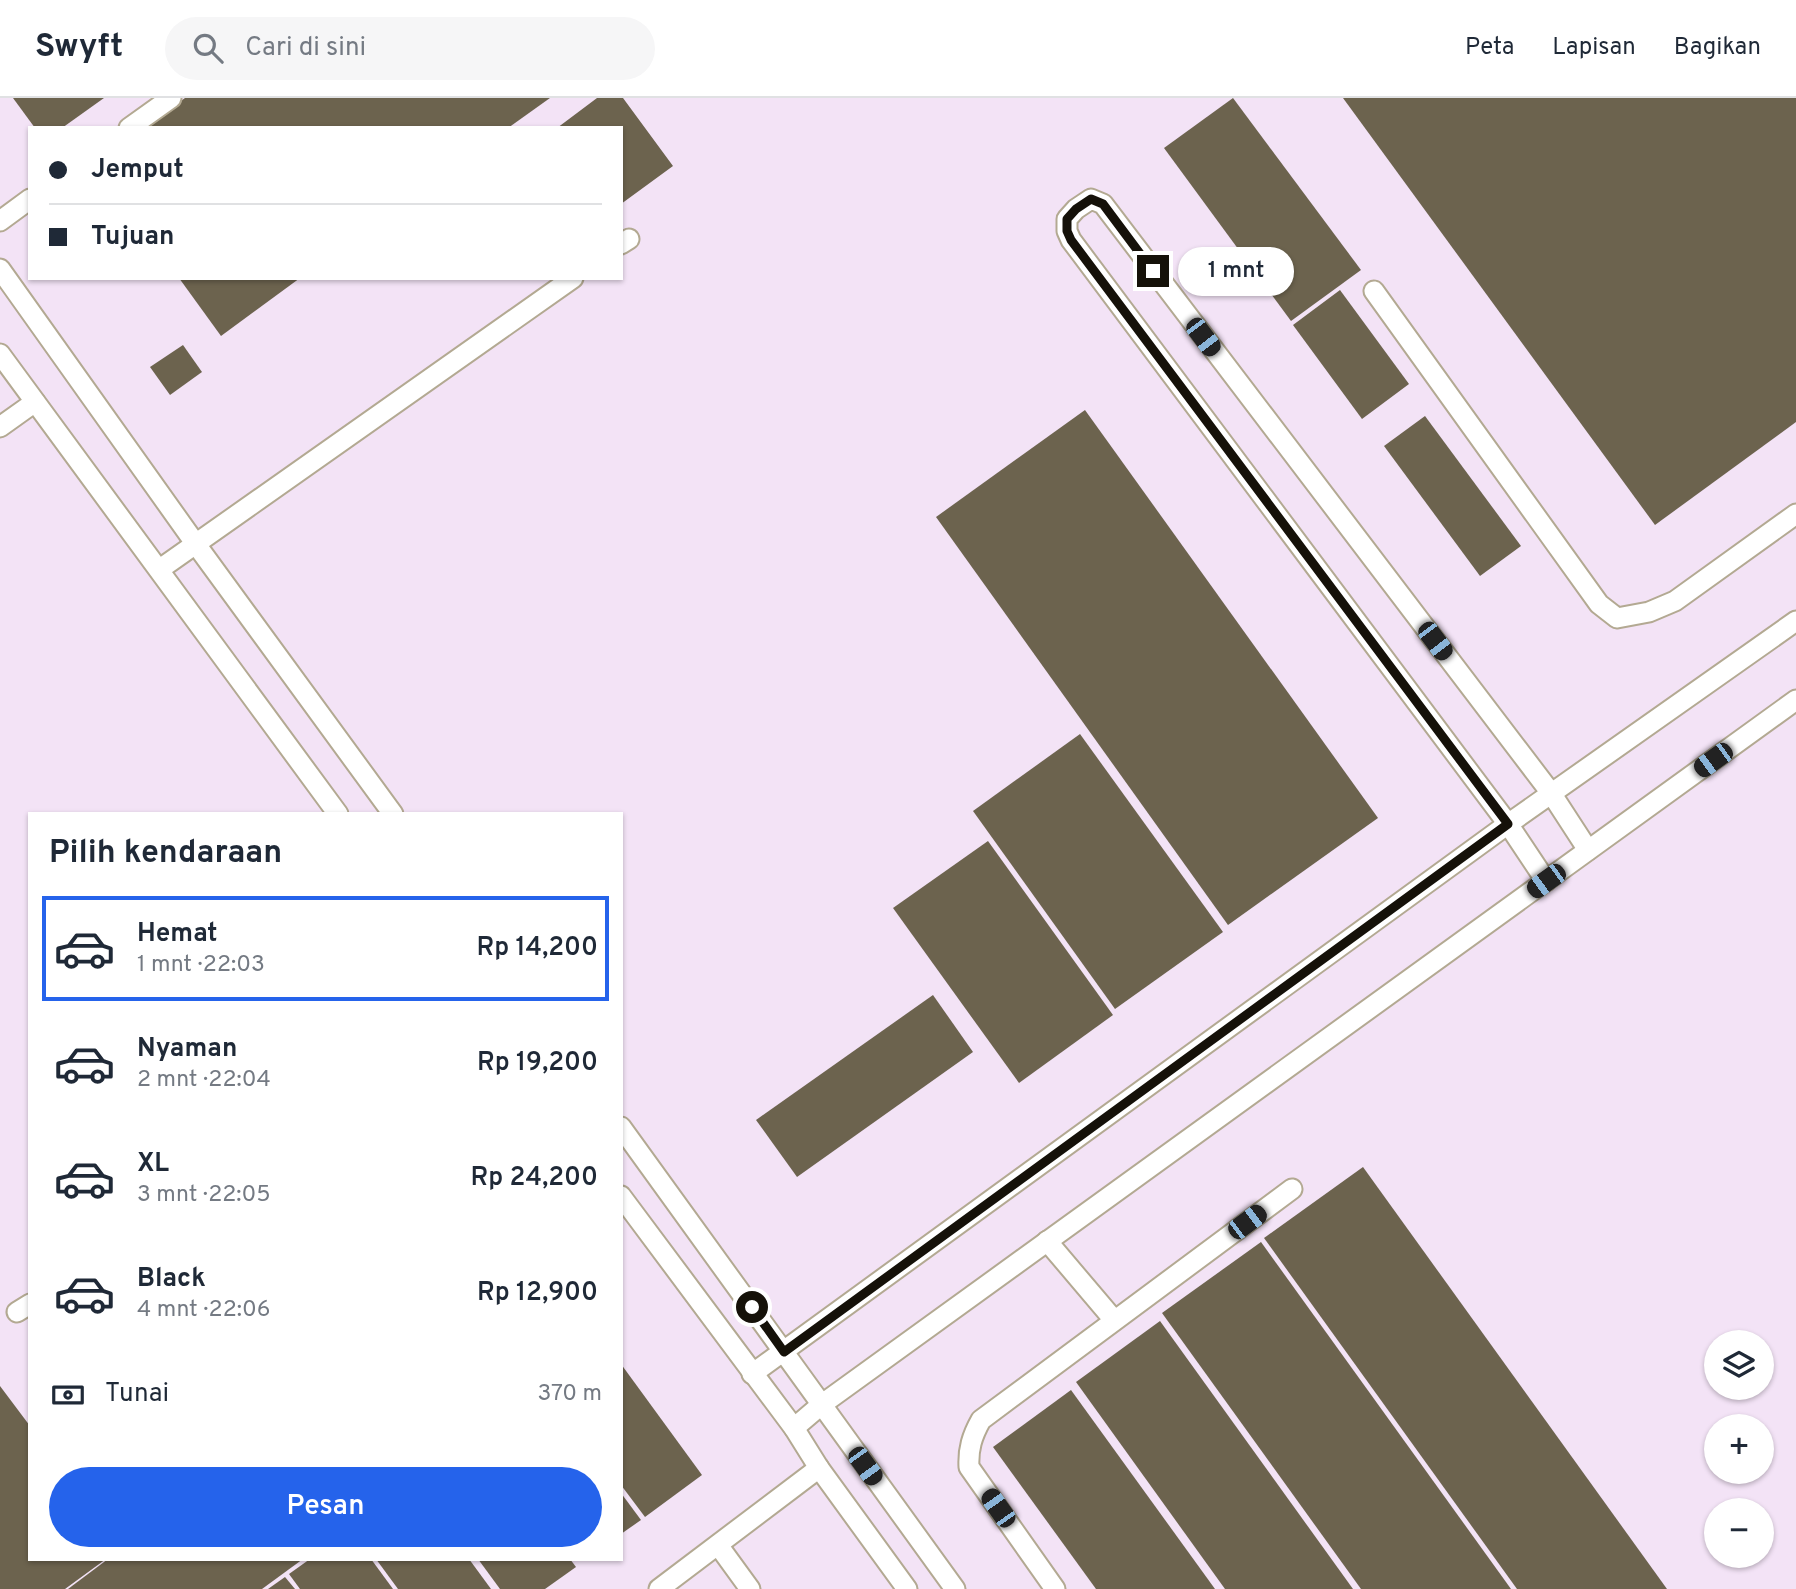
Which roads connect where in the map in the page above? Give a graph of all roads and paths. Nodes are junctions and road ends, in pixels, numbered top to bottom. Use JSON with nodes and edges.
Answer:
{"nodes":[{"id":1,"x":171,"y":98,"type":"edge"},
{"id":2,"x":132,"y":126,"type":"edge"},
{"id":3,"x":28,"y":201,"type":"edge"},
{"id":4,"x":0,"y":221,"type":"edge"},
{"id":5,"x":0,"y":269,"type":"edge"},
{"id":6,"x":570,"y":280,"type":"edge"},
{"id":7,"x":1374,"y":290,"type":"dead end"},
{"id":8,"x":0,"y":354,"type":"edge"},
{"id":9,"x":34,"y":402,"type":"junction"},
{"id":10,"x":0,"y":427,"type":"edge"},
{"id":11,"x":1796,"y":514,"type":"edge"},
{"id":12,"x":195,"y":543,"type":"junction"},
{"id":13,"x":160,"y":569,"type":"junction"},
{"id":14,"x":1796,"y":621,"type":"edge"},
{"id":15,"x":1796,"y":700,"type":"edge"},
{"id":16,"x":1551,"y":793,"type":"junction"},
{"id":17,"x":337,"y":812,"type":"edge"},
{"id":18,"x":392,"y":812,"type":"edge"},
{"id":19,"x":1508,"y":824,"type":"junction"},
{"id":20,"x":1588,"y":850,"type":"junction"},
{"id":21,"x":1546,"y":881,"type":"junction"},
{"id":22,"x":623,"y":1130,"type":"edge"},
{"id":23,"x":1292,"y":1189,"type":"dead end"},
{"id":24,"x":623,"y":1199,"type":"edge"},
{"id":25,"x":1047,"y":1241,"type":"junction"},
{"id":26,"x":1114,"y":1320,"type":"junction"},
{"id":27,"x":784,"y":1352,"type":"junction"},
{"id":28,"x":752,"y":1374,"type":"junction"},
{"id":29,"x":821,"y":1405,"type":"junction"},
{"id":30,"x":794,"y":1428,"type":"junction"},
{"id":31,"x":819,"y":1468,"type":"junction"},
{"id":32,"x":718,"y":1545,"type":"junction"},
{"id":33,"x":659,"y":1589,"type":"edge"},
{"id":34,"x":750,"y":1589,"type":"edge"},
{"id":35,"x":907,"y":1589,"type":"edge"},
{"id":36,"x":955,"y":1589,"type":"edge"},
{"id":37,"x":1055,"y":1589,"type":"edge"}],
"edges":[{"from":1,"to":2,"type":"lane"},
{"from":3,"to":4,"type":"lane"},
{"from":5,"to":12,"type":"lane"},
{"from":6,"to":12,"type":"lane"},
{"from":7,"to":11,"type":"lane"},
{"from":8,"to":9,"type":"lane"},
{"from":9,"to":10,"type":"lane"},
{"from":9,"to":13,"type":"lane"},
{"from":12,"to":13,"type":"lane"},
{"from":12,"to":18,"type":"lane"},
{"from":13,"to":17,"type":"lane"},
{"from":14,"to":16,"type":"lane"},
{"from":15,"to":20,"type":"lane"},
{"from":16,"to":19,"type":"lane"},
{"from":16,"to":19,"type":"lane"},
{"from":16,"to":20,"type":"lane"},
{"from":19,"to":21,"type":"lane"},
{"from":19,"to":27,"type":"lane"},
{"from":20,"to":21,"type":"lane"},
{"from":21,"to":25,"type":"lane"},
{"from":22,"to":27,"type":"lane"},
{"from":23,"to":26,"type":"lane"},
{"from":24,"to":28,"type":"lane"},
{"from":25,"to":26,"type":"lane"},
{"from":25,"to":29,"type":"lane"},
{"from":26,"to":37,"type":"lane"},
{"from":27,"to":28,"type":"lane"},
{"from":27,"to":29,"type":"lane"},
{"from":28,"to":30,"type":"lane"},
{"from":29,"to":30,"type":"lane"},
{"from":29,"to":36,"type":"lane"},
{"from":30,"to":31,"type":"lane"},
{"from":31,"to":32,"type":"lane"},
{"from":31,"to":35,"type":"lane"},
{"from":32,"to":33,"type":"lane"},
{"from":32,"to":34,"type":"lane"}]}
